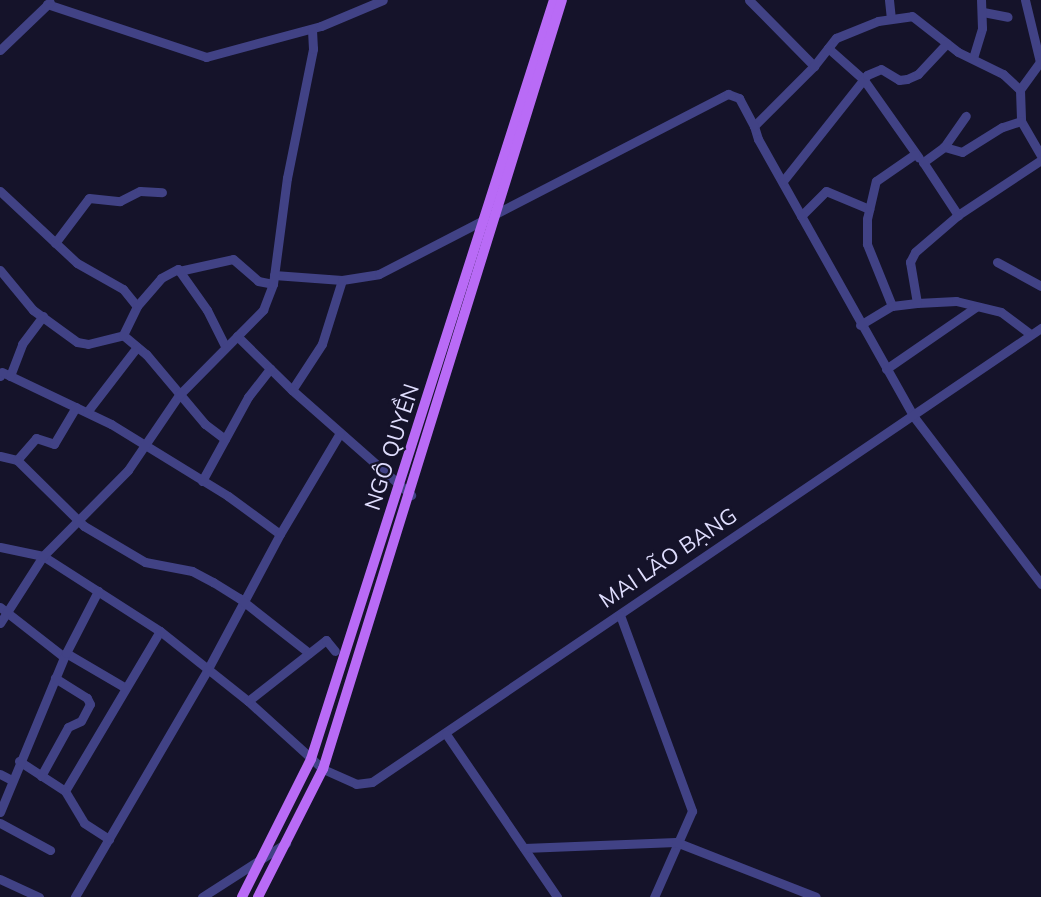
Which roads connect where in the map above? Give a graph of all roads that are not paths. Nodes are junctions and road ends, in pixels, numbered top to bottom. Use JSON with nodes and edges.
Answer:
{"nodes":[{"id":1,"x":383,"y":0,"type":"edge"},
{"id":2,"x":554,"y":0,"type":"edge"},
{"id":3,"x":562,"y":0,"type":"edge"},
{"id":4,"x":748,"y":0,"type":"edge"},
{"id":5,"x":889,"y":0,"type":"edge"},
{"id":6,"x":981,"y":0,"type":"edge"},
{"id":7,"x":1025,"y":0,"type":"edge"},
{"id":8,"x":50,"y":2,"type":"edge"},
{"id":9,"x":983,"y":12,"type":"junction"},
{"id":10,"x":1008,"y":17,"type":"dead end"},
{"id":11,"x":891,"y":18,"type":"junction"},
{"id":12,"x":1036,"y":20,"type":"edge"},
{"id":13,"x":312,"y":29,"type":"junction"},
{"id":14,"x":947,"y":43,"type":"junction"},
{"id":15,"x":828,"y":48,"type":"junction"},
{"id":16,"x":0,"y":50,"type":"edge"},
{"id":17,"x":1040,"y":53,"type":"edge"},
{"id":18,"x":973,"y":58,"type":"junction"},
{"id":19,"x":814,"y":66,"type":"junction"},
{"id":20,"x":864,"y":80,"type":"junction"},
{"id":21,"x":1020,"y":90,"type":"junction"},
{"id":22,"x":966,"y":116,"type":"dead end"},
{"id":23,"x":1021,"y":121,"type":"junction"},
{"id":24,"x":754,"y":126,"type":"junction"},
{"id":25,"x":944,"y":147,"type":"junction"},
{"id":26,"x":915,"y":154,"type":"junction"},
{"id":27,"x":1041,"y":155,"type":"edge"},
{"id":28,"x":1041,"y":160,"type":"edge"},
{"id":29,"x":923,"y":162,"type":"junction"},
{"id":30,"x":783,"y":181,"type":"junction"},
{"id":31,"x":0,"y":191,"type":"edge"},
{"id":32,"x":162,"y":192,"type":"dead end"},
{"id":33,"x":869,"y":209,"type":"junction"},
{"id":34,"x":497,"y":215,"type":"junction"},
{"id":35,"x":958,"y":215,"type":"junction"},
{"id":36,"x":801,"y":216,"type":"junction"},
{"id":37,"x":484,"y":220,"type":"junction"},
{"id":38,"x":55,"y":243,"type":"junction"},
{"id":39,"x":997,"y":262,"type":"dead end"},
{"id":40,"x":179,"y":271,"type":"junction"},
{"id":41,"x":2,"y":276,"type":"edge"},
{"id":42,"x":274,"y":279,"type":"junction"},
{"id":43,"x":342,"y":280,"type":"junction"},
{"id":44,"x":1041,"y":286,"type":"edge"},
{"id":45,"x":917,"y":303,"type":"junction"},
{"id":46,"x":137,"y":306,"type":"junction"},
{"id":47,"x":892,"y":306,"type":"junction"},
{"id":48,"x":976,"y":307,"type":"junction"},
{"id":49,"x":43,"y":316,"type":"junction"},
{"id":50,"x":860,"y":325,"type":"junction"},
{"id":51,"x":1041,"y":328,"type":"edge"},
{"id":52,"x":1030,"y":334,"type":"junction"},
{"id":53,"x":123,"y":335,"type":"junction"},
{"id":54,"x":237,"y":336,"type":"junction"},
{"id":55,"x":225,"y":346,"type":"junction"},
{"id":56,"x":137,"y":347,"type":"junction"},
{"id":57,"x":270,"y":369,"type":"junction"},
{"id":58,"x":886,"y":369,"type":"junction"},
{"id":59,"x":3,"y":374,"type":"edge"},
{"id":60,"x":292,"y":390,"type":"junction"},
{"id":61,"x":179,"y":395,"type":"junction"},
{"id":62,"x":76,"y":407,"type":"junction"},
{"id":63,"x":87,"y":412,"type":"junction"},
{"id":64,"x":914,"y":417,"type":"junction"},
{"id":65,"x":340,"y":433,"type":"junction"},
{"id":66,"x":225,"y":439,"type":"junction"},
{"id":67,"x":143,"y":445,"type":"junction"},
{"id":68,"x":0,"y":456,"type":"edge"},
{"id":69,"x":17,"y":460,"type":"junction"},
{"id":70,"x":202,"y":481,"type":"junction"},
{"id":71,"x":399,"y":488,"type":"junction"},
{"id":72,"x":411,"y":495,"type":"junction"},
{"id":73,"x":78,"y":521,"type":"junction"},
{"id":74,"x":280,"y":534,"type":"junction"},
{"id":75,"x":0,"y":547,"type":"edge"},
{"id":76,"x":43,"y":556,"type":"junction"},
{"id":77,"x":1040,"y":580,"type":"edge"},
{"id":78,"x":98,"y":591,"type":"junction"},
{"id":79,"x":244,"y":601,"type":"junction"},
{"id":80,"x":4,"y":609,"type":"edge"},
{"id":81,"x":620,"y":615,"type":"junction"},
{"id":82,"x":0,"y":623,"type":"edge"},
{"id":83,"x":160,"y":631,"type":"junction"},
{"id":84,"x":335,"y":651,"type":"dead end"},
{"id":85,"x":309,"y":653,"type":"junction"},
{"id":86,"x":65,"y":655,"type":"junction"},
{"id":87,"x":208,"y":669,"type":"junction"},
{"id":88,"x":55,"y":678,"type":"junction"},
{"id":89,"x":126,"y":688,"type":"junction"},
{"id":90,"x":248,"y":701,"type":"junction"},
{"id":91,"x":446,"y":734,"type":"junction"},
{"id":92,"x":311,"y":759,"type":"junction"},
{"id":93,"x":19,"y":761,"type":"junction"},
{"id":94,"x":323,"y":769,"type":"junction"},
{"id":95,"x":0,"y":774,"type":"edge"},
{"id":96,"x":41,"y":776,"type":"junction"},
{"id":97,"x":12,"y":780,"type":"junction"},
{"id":98,"x":65,"y":791,"type":"junction"},
{"id":99,"x":0,"y":812,"type":"edge"},
{"id":100,"x":0,"y":823,"type":"edge"},
{"id":101,"x":109,"y":839,"type":"junction"},
{"id":102,"x":288,"y":842,"type":"junction"},
{"id":103,"x":676,"y":842,"type":"junction"},
{"id":104,"x":525,"y":848,"type":"junction"},
{"id":105,"x":50,"y":850,"type":"dead end"},
{"id":106,"x":263,"y":857,"type":"junction"},
{"id":107,"x":0,"y":879,"type":"edge"},
{"id":108,"x":39,"y":897,"type":"edge"},
{"id":109,"x":75,"y":897,"type":"edge"},
{"id":110,"x":202,"y":897,"type":"edge"},
{"id":111,"x":242,"y":897,"type":"edge"},
{"id":112,"x":258,"y":897,"type":"edge"},
{"id":113,"x":557,"y":897,"type":"edge"},
{"id":114,"x":654,"y":897,"type":"edge"},
{"id":115,"x":815,"y":897,"type":"edge"}],
"edges":[{"from":1,"to":13,"type":"street"},
{"from":2,"to":37,"type":"main road","name":"NGÔ QUYỀN"},
{"from":3,"to":34,"type":"main road","name":"NGÔ QUYỀN"},
{"from":4,"to":19,"type":"street"},
{"from":5,"to":11,"type":"street"},
{"from":6,"to":9,"type":"street"},
{"from":7,"to":12,"type":"street"},
{"from":8,"to":13,"type":"street"},
{"from":8,"to":16,"type":"street"},
{"from":9,"to":10,"type":"street"},
{"from":9,"to":18,"type":"street"},
{"from":11,"to":14,"type":"street"},
{"from":11,"to":15,"type":"street"},
{"from":12,"to":17,"type":"street"},
{"from":13,"to":42,"type":"street"},
{"from":14,"to":18,"type":"street"},
{"from":14,"to":20,"type":"street"},
{"from":15,"to":19,"type":"street"},
{"from":15,"to":20,"type":"street"},
{"from":17,"to":21,"type":"street"},
{"from":18,"to":21,"type":"street"},
{"from":19,"to":24,"type":"street"},
{"from":20,"to":26,"type":"street"},
{"from":20,"to":30,"type":"street"},
{"from":21,"to":23,"type":"street"},
{"from":22,"to":25,"type":"street"},
{"from":23,"to":25,"type":"street"},
{"from":23,"to":27,"type":"street"},
{"from":24,"to":30,"type":"street"},
{"from":24,"to":34,"type":"street"},
{"from":25,"to":29,"type":"street"},
{"from":26,"to":29,"type":"street"},
{"from":26,"to":33,"type":"street"},
{"from":28,"to":35,"type":"street"},
{"from":29,"to":35,"type":"street"},
{"from":30,"to":36,"type":"street"},
{"from":31,"to":38,"type":"street"},
{"from":32,"to":38,"type":"street"},
{"from":33,"to":36,"type":"street"},
{"from":33,"to":47,"type":"street"},
{"from":34,"to":37,"type":"street"},
{"from":34,"to":72,"type":"main road","name":"NGÔ QUYỀN"},
{"from":35,"to":45,"type":"street"},
{"from":36,"to":50,"type":"street"},
{"from":37,"to":43,"type":"street"},
{"from":37,"to":71,"type":"main road","name":"NGÔ QUYỀN"},
{"from":38,"to":46,"type":"street"},
{"from":39,"to":44,"type":"street"},
{"from":40,"to":42,"type":"street"},
{"from":40,"to":46,"type":"street"},
{"from":40,"to":55,"type":"street"},
{"from":41,"to":49,"type":"street"},
{"from":42,"to":43,"type":"street"},
{"from":42,"to":54,"type":"street"},
{"from":43,"to":60,"type":"street"},
{"from":45,"to":47,"type":"street"},
{"from":45,"to":48,"type":"street"},
{"from":46,"to":53,"type":"street"},
{"from":47,"to":50,"type":"street"},
{"from":48,"to":52,"type":"street"},
{"from":48,"to":58,"type":"street"},
{"from":49,"to":53,"type":"street"},
{"from":49,"to":59,"type":"street"},
{"from":50,"to":58,"type":"street"},
{"from":51,"to":52,"type":"street","name":"MAI LÃO BẠNG"},
{"from":52,"to":64,"type":"street","name":"MAI LÃO BẠNG"},
{"from":53,"to":56,"type":"street"},
{"from":54,"to":55,"type":"street"},
{"from":54,"to":57,"type":"street"},
{"from":55,"to":61,"type":"street"},
{"from":56,"to":61,"type":"street"},
{"from":56,"to":63,"type":"street"},
{"from":57,"to":60,"type":"street"},
{"from":57,"to":66,"type":"street"},
{"from":58,"to":64,"type":"street"},
{"from":59,"to":62,"type":"street"},
{"from":60,"to":65,"type":"street"},
{"from":61,"to":66,"type":"street"},
{"from":61,"to":67,"type":"street"},
{"from":62,"to":63,"type":"street"},
{"from":62,"to":69,"type":"street"},
{"from":63,"to":67,"type":"street"},
{"from":64,"to":77,"type":"street"},
{"from":64,"to":81,"type":"street","name":"MAI LÃO BẠNG"},
{"from":65,"to":71,"type":"street"},
{"from":65,"to":74,"type":"street"},
{"from":66,"to":70,"type":"street"},
{"from":67,"to":70,"type":"street"},
{"from":67,"to":73,"type":"street"},
{"from":68,"to":69,"type":"street"},
{"from":69,"to":73,"type":"street"},
{"from":70,"to":74,"type":"street"},
{"from":71,"to":72,"type":"street"},
{"from":71,"to":92,"type":"main road","name":"NGÔ QUYỀN"},
{"from":72,"to":94,"type":"main road","name":"NGÔ QUYỀN"},
{"from":73,"to":76,"type":"street"},
{"from":73,"to":79,"type":"street"},
{"from":74,"to":79,"type":"street"},
{"from":75,"to":76,"type":"street"},
{"from":76,"to":78,"type":"street","name":"MAI LÃO BẠNG"},
{"from":76,"to":80,"type":"street"},
{"from":78,"to":83,"type":"street","name":"MAI LÃO BẠNG"},
{"from":78,"to":86,"type":"street"},
{"from":79,"to":85,"type":"street"},
{"from":79,"to":87,"type":"street"},
{"from":80,"to":82,"type":"street"},
{"from":80,"to":86,"type":"street"},
{"from":81,"to":91,"type":"street","name":"MAI LÃO BẠNG"},
{"from":81,"to":103,"type":"street"},
{"from":83,"to":87,"type":"street","name":"MAI LÃO BẠNG"},
{"from":83,"to":89,"type":"street"},
{"from":84,"to":85,"type":"street"},
{"from":85,"to":90,"type":"street"},
{"from":86,"to":88,"type":"street"},
{"from":86,"to":89,"type":"street"},
{"from":87,"to":90,"type":"street","name":"MAI LÃO BẠNG"},
{"from":87,"to":101,"type":"street"},
{"from":88,"to":93,"type":"street"},
{"from":88,"to":96,"type":"street"},
{"from":89,"to":98,"type":"street"},
{"from":90,"to":92,"type":"street","name":"MAI LÃO BẠNG"},
{"from":91,"to":94,"type":"street","name":"MAI LÃO BẠNG"},
{"from":91,"to":104,"type":"street"},
{"from":92,"to":94,"type":"street","name":"MAI LÃO BẠNG"},
{"from":92,"to":106,"type":"main road","name":"NGÔ QUYỀN"},
{"from":93,"to":96,"type":"street"},
{"from":93,"to":97,"type":"street"},
{"from":94,"to":102,"type":"main road","name":"NGÔ QUYỀN"},
{"from":95,"to":97,"type":"street"},
{"from":96,"to":98,"type":"street"},
{"from":97,"to":99,"type":"street"},
{"from":98,"to":101,"type":"street"},
{"from":100,"to":105,"type":"street"},
{"from":101,"to":109,"type":"street"},
{"from":102,"to":106,"type":"street"},
{"from":102,"to":112,"type":"main road","name":"NGÔ QUYỀN"},
{"from":103,"to":104,"type":"street"},
{"from":103,"to":114,"type":"street"},
{"from":103,"to":115,"type":"street"},
{"from":104,"to":113,"type":"street"},
{"from":106,"to":110,"type":"street"},
{"from":106,"to":111,"type":"main road","name":"NGÔ QUYỀN"},
{"from":107,"to":108,"type":"street"}]}
